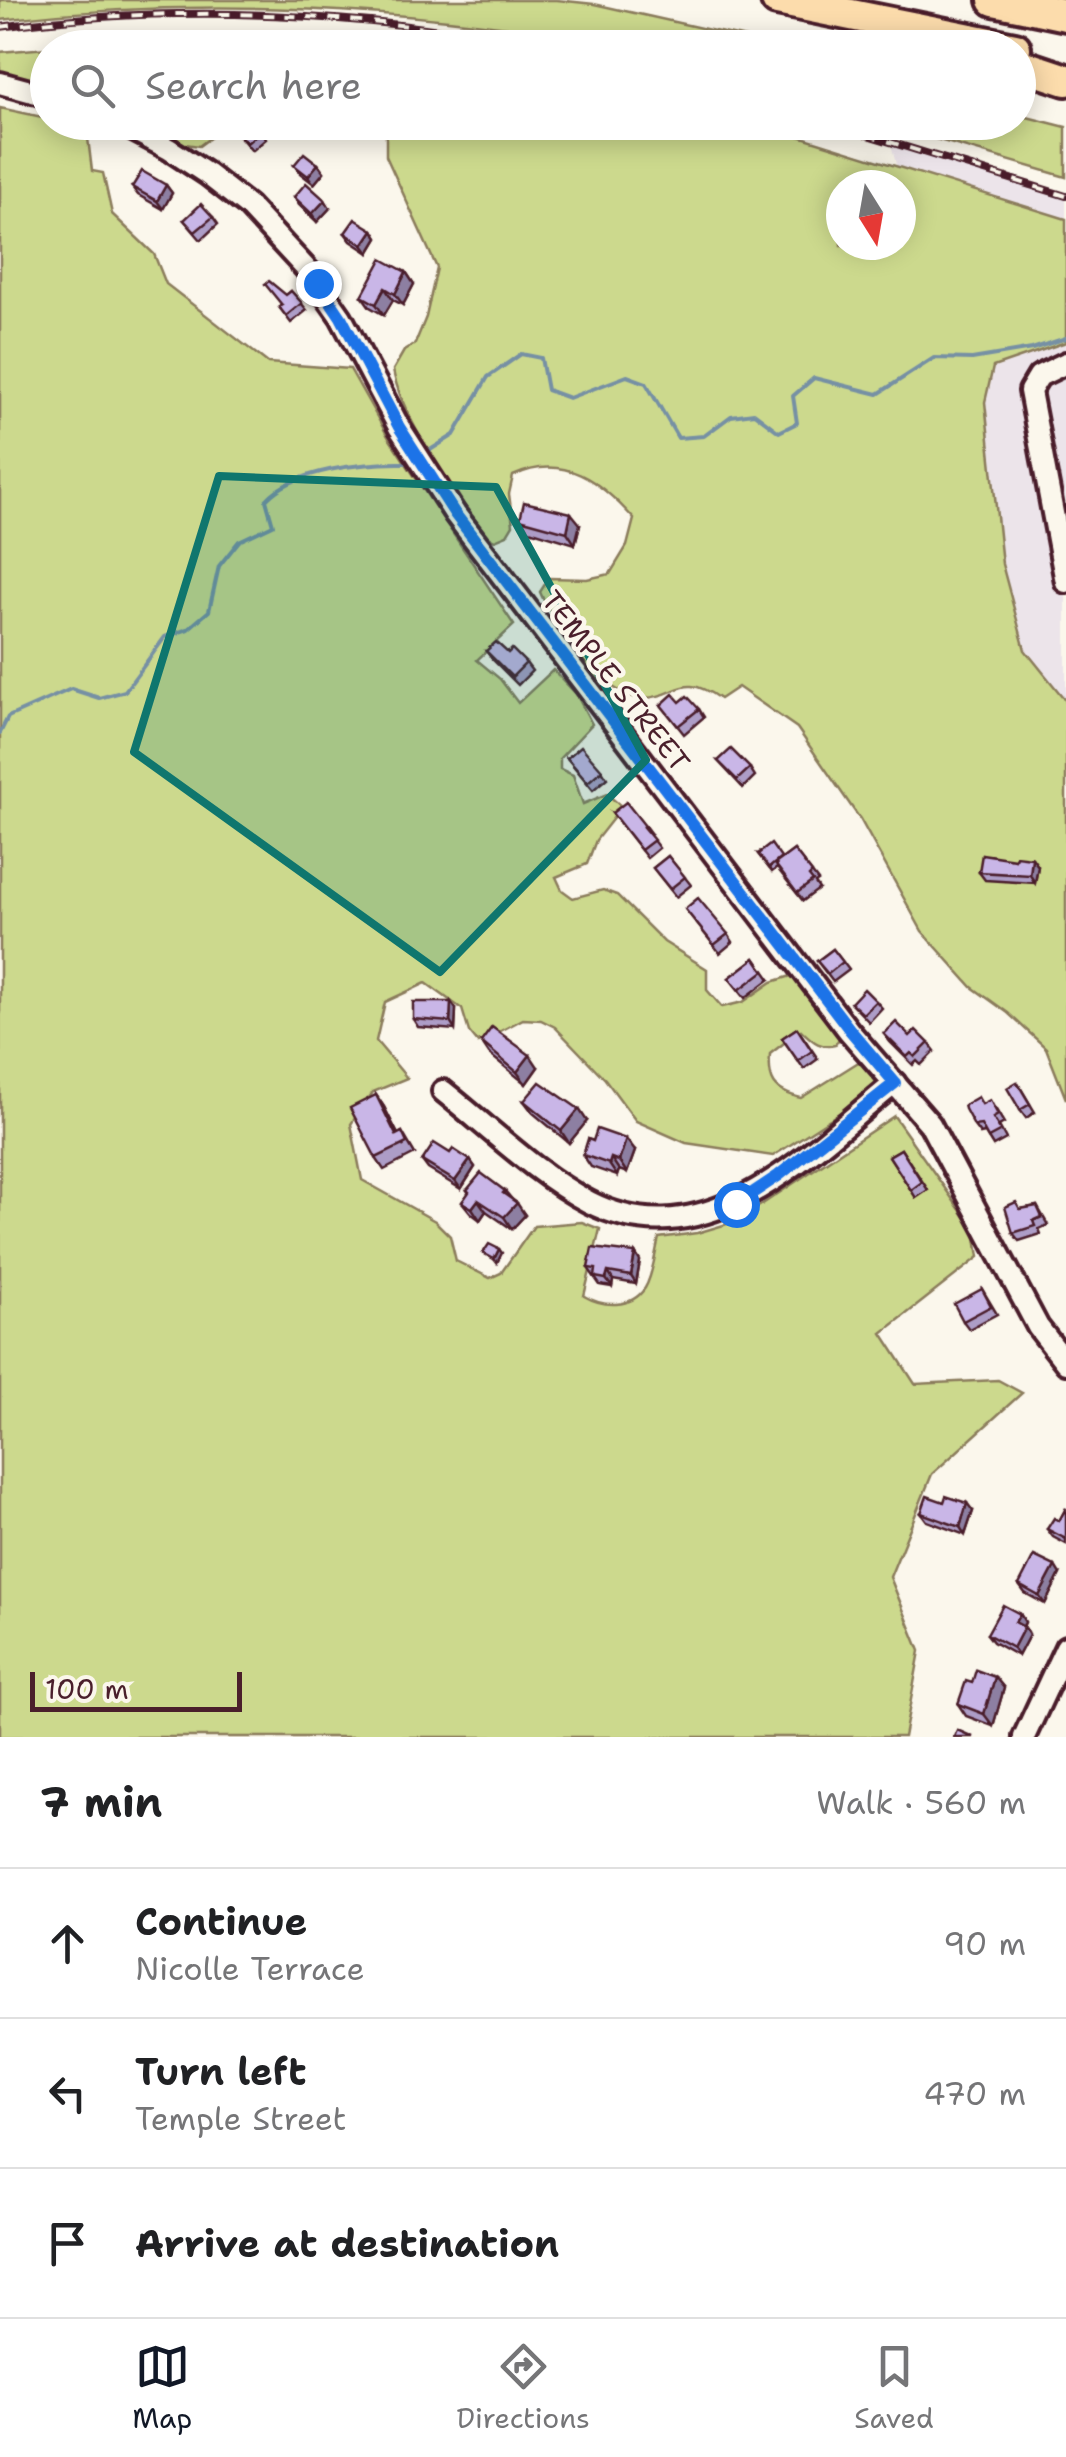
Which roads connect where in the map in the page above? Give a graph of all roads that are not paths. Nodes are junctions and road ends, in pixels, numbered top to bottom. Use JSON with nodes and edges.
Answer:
{"nodes":[{"id":1,"x":777,"y":0,"type":"edge"},
{"id":2,"x":994,"y":0,"type":"edge"},
{"id":3,"x":1066,"y":15,"type":"edge"},
{"id":4,"x":888,"y":30,"type":"edge"},
{"id":5,"x":927,"y":30,"type":"edge"},
{"id":6,"x":1036,"y":52,"type":"edge"},
{"id":7,"x":1066,"y":58,"type":"edge"},
{"id":8,"x":1036,"y":70,"type":"edge"},
{"id":9,"x":1066,"y":80,"type":"edge"},
{"id":10,"x":0,"y":83,"type":"edge"},
{"id":11,"x":30,"y":91,"type":"edge"},
{"id":12,"x":154,"y":140,"type":"edge"},
{"id":13,"x":1066,"y":363,"type":"edge"},
{"id":14,"x":1066,"y":582,"type":"edge"},
{"id":15,"x":895,"y":1083,"type":"junction"},
{"id":16,"x":443,"y":1091,"type":"dead end"},
{"id":17,"x":1066,"y":1364,"type":"edge"},
{"id":18,"x":1066,"y":1647,"type":"edge"},
{"id":19,"x":1024,"y":1737,"type":"edge"}],
"edges":[{"from":1,"to":4,"type":"highway"},
{"from":1,"to":5,"type":"highway"},
{"from":2,"to":3,"type":"highway"},
{"from":6,"to":7,"type":"highway"},
{"from":8,"to":9,"type":"highway"},
{"from":10,"to":11,"type":"street"},
{"from":12,"to":15,"type":"street","name":"TEMPLE STREET"},
{"from":13,"to":14,"type":"street"},
{"from":15,"to":16,"type":"street"},
{"from":15,"to":17,"type":"street","name":"TEMPLE STREET"},
{"from":18,"to":19,"type":"street"}]}
